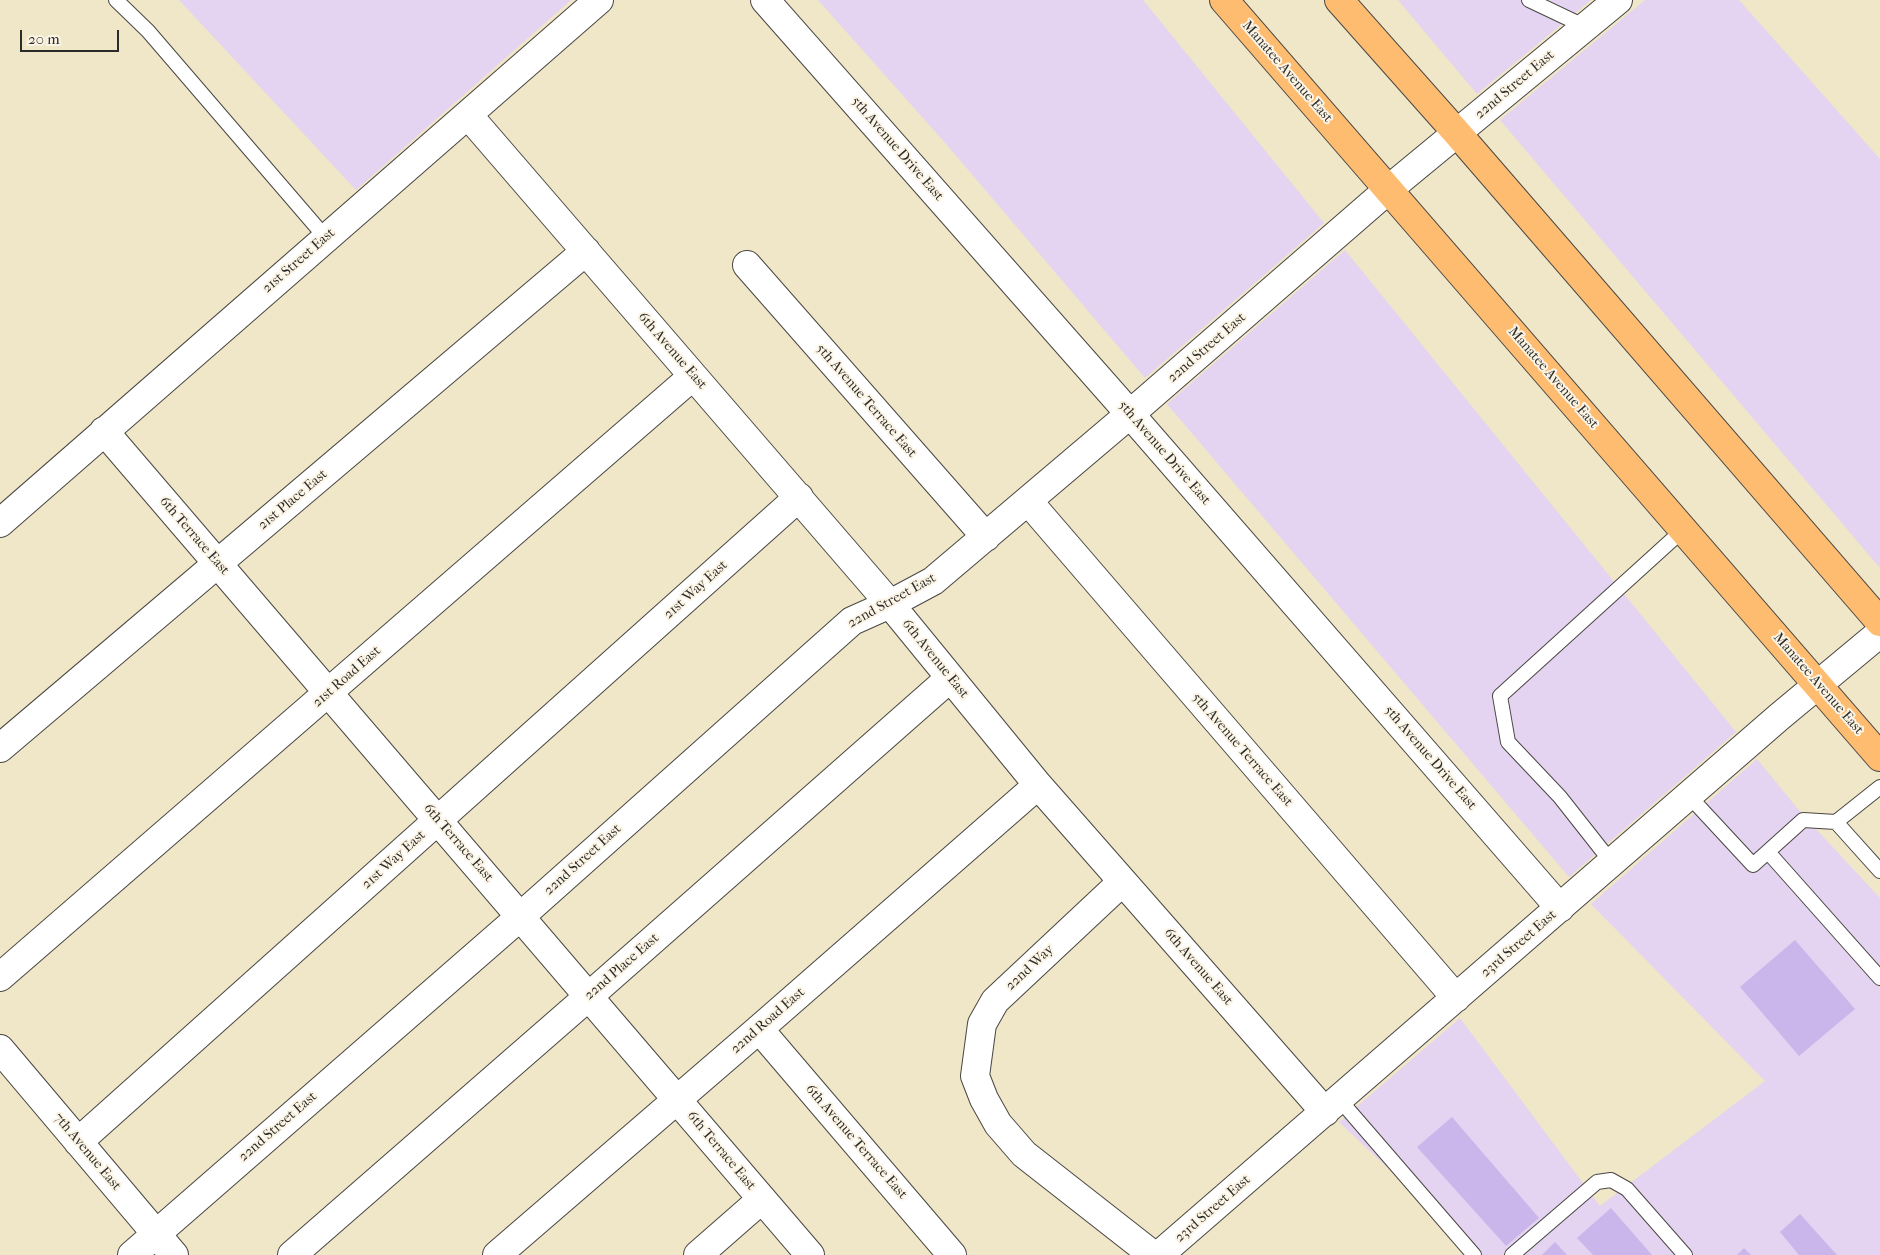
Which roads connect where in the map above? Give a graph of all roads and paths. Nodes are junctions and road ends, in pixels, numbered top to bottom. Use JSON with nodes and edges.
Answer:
{"nodes":[{"id":1,"x":116,"y":0,"type":"edge"},
{"id":2,"x":598,"y":0,"type":"edge"},
{"id":3,"x":765,"y":0,"type":"edge"},
{"id":4,"x":1224,"y":0,"type":"edge"},
{"id":5,"x":1340,"y":0,"type":"edge"},
{"id":6,"x":1529,"y":0,"type":"edge"},
{"id":7,"x":1618,"y":0,"type":"edge"},
{"id":8,"x":1586,"y":27,"type":"junction"},
{"id":9,"x":468,"y":114,"type":"junction"},
{"id":10,"x":1458,"y":133,"type":"junction"},
{"id":11,"x":1389,"y":189,"type":"junction"},
{"id":12,"x":326,"y":238,"type":"junction"},
{"id":13,"x":586,"y":251,"type":"junction"},
{"id":14,"x":747,"y":265,"type":"dead end"},
{"id":15,"x":693,"y":376,"type":"junction"},
{"id":16,"x":1130,"y":414,"type":"junction"},
{"id":17,"x":104,"y":431,"type":"junction"},
{"id":18,"x":799,"y":497,"type":"junction"},
{"id":19,"x":1028,"y":501,"type":"junction"},
{"id":20,"x":0,"y":523,"type":"edge"},
{"id":21,"x":1684,"y":529,"type":"junction"},
{"id":22,"x":986,"y":537,"type":"junction"},
{"id":23,"x":217,"y":564,"type":"junction"},
{"id":24,"x":890,"y":604,"type":"junction"},
{"id":25,"x":1880,"y":622,"type":"edge"},
{"id":26,"x":1880,"y":633,"type":"edge"},
{"id":27,"x":950,"y":678,"type":"junction"},
{"id":28,"x":1818,"y":684,"type":"junction"},
{"id":29,"x":328,"y":692,"type":"junction"},
{"id":30,"x":0,"y":748,"type":"edge"},
{"id":31,"x":1880,"y":757,"type":"edge"},
{"id":32,"x":1038,"y":784,"type":"junction"},
{"id":33,"x":1880,"y":787,"type":"edge"},
{"id":34,"x":1689,"y":796,"type":"junction"},
{"id":35,"x":438,"y":820,"type":"junction"},
{"id":36,"x":1836,"y":822,"type":"junction"},
{"id":37,"x":1768,"y":852,"type":"junction"},
{"id":38,"x":1612,"y":863,"type":"junction"},
{"id":39,"x":1880,"y":871,"type":"edge"},
{"id":40,"x":1122,"y":882,"type":"junction"},
{"id":41,"x":1560,"y":908,"type":"junction"},
{"id":42,"x":521,"y":916,"type":"junction"},
{"id":43,"x":0,"y":977,"type":"edge"},
{"id":44,"x":1880,"y":978,"type":"edge"},
{"id":45,"x":588,"y":997,"type":"junction"},
{"id":46,"x":1456,"y":998,"type":"junction"},
{"id":47,"x":759,"y":1030,"type":"junction"},
{"id":48,"x":0,"y":1049,"type":"edge"},
{"id":49,"x":677,"y":1099,"type":"junction"},
{"id":50,"x":1332,"y":1105,"type":"junction"},
{"id":51,"x":78,"y":1142,"type":"junction"},
{"id":52,"x":762,"y":1200,"type":"junction"},
{"id":53,"x":156,"y":1234,"type":"junction"},
{"id":54,"x":132,"y":1255,"type":"edge"},
{"id":55,"x":174,"y":1255,"type":"edge"},
{"id":56,"x":292,"y":1255,"type":"edge"},
{"id":57,"x":497,"y":1255,"type":"edge"},
{"id":58,"x":698,"y":1255,"type":"edge"},
{"id":59,"x":810,"y":1255,"type":"edge"},
{"id":60,"x":952,"y":1255,"type":"edge"},
{"id":61,"x":1153,"y":1255,"type":"edge"},
{"id":62,"x":1159,"y":1255,"type":"edge"},
{"id":63,"x":1474,"y":1255,"type":"edge"},
{"id":64,"x":1512,"y":1255,"type":"edge"},
{"id":65,"x":1685,"y":1255,"type":"edge"}],
"edges":[{"from":1,"to":12,"type":"lane"},
{"from":2,"to":9,"type":"street","name":"21st Street East"},
{"from":3,"to":16,"type":"street","name":"5th Avenue Drive East"},
{"from":4,"to":11,"type":"main road","name":"Manatee Avenue East"},
{"from":5,"to":10,"type":"main road"},
{"from":6,"to":8,"type":"lane"},
{"from":7,"to":8,"type":"street","name":"22nd Street East"},
{"from":8,"to":10,"type":"street","name":"22nd Street East"},
{"from":9,"to":12,"type":"street","name":"21st Street East"},
{"from":9,"to":13,"type":"street","name":"6th Avenue East"},
{"from":10,"to":11,"type":"street","name":"22nd Street East"},
{"from":10,"to":25,"type":"main road"},
{"from":11,"to":16,"type":"street","name":"22nd Street East"},
{"from":11,"to":21,"type":"main road","name":"Manatee Avenue East"},
{"from":12,"to":17,"type":"street","name":"21st Street East"},
{"from":13,"to":15,"type":"street","name":"6th Avenue East"},
{"from":13,"to":23,"type":"street","name":"21st Place East"},
{"from":14,"to":22,"type":"street","name":"5th Avenue Terrace East"},
{"from":15,"to":18,"type":"street","name":"6th Avenue East"},
{"from":15,"to":29,"type":"street","name":"21st Road East"},
{"from":16,"to":19,"type":"street","name":"22nd Street East"},
{"from":16,"to":41,"type":"street","name":"5th Avenue Drive East"},
{"from":17,"to":20,"type":"street","name":"21st Street East"},
{"from":17,"to":23,"type":"street","name":"6th Terrace East"},
{"from":18,"to":24,"type":"street","name":"6th Avenue East"},
{"from":18,"to":35,"type":"street","name":"21st Way East"},
{"from":19,"to":22,"type":"street","name":"22nd Street East"},
{"from":19,"to":46,"type":"street","name":"5th Avenue Terrace East"},
{"from":21,"to":28,"type":"main road","name":"Manatee Avenue East"},
{"from":21,"to":38,"type":"lane"},
{"from":22,"to":24,"type":"street","name":"22nd Street East"},
{"from":23,"to":29,"type":"street","name":"6th Terrace East"},
{"from":23,"to":30,"type":"street","name":"21st Place East"},
{"from":24,"to":27,"type":"street","name":"6th Avenue East"},
{"from":24,"to":42,"type":"street","name":"22nd Street East"},
{"from":26,"to":28,"type":"street","name":"23rd Street East"},
{"from":27,"to":32,"type":"street","name":"6th Avenue East"},
{"from":27,"to":45,"type":"street","name":"22nd Place East"},
{"from":28,"to":31,"type":"main road","name":"Manatee Avenue East"},
{"from":28,"to":34,"type":"street","name":"23rd Street East"},
{"from":29,"to":35,"type":"street","name":"6th Terrace East"},
{"from":29,"to":43,"type":"street","name":"21st Road East"},
{"from":32,"to":40,"type":"street","name":"6th Avenue East"},
{"from":32,"to":47,"type":"street","name":"22nd Road East"},
{"from":33,"to":36,"type":"lane"},
{"from":34,"to":37,"type":"lane"},
{"from":34,"to":38,"type":"street","name":"23rd Street East"},
{"from":35,"to":42,"type":"street","name":"6th Terrace East"},
{"from":35,"to":51,"type":"street","name":"21st Way East"},
{"from":36,"to":37,"type":"lane"},
{"from":36,"to":39,"type":"lane"},
{"from":37,"to":44,"type":"lane"},
{"from":38,"to":41,"type":"street","name":"23rd Street East"},
{"from":40,"to":50,"type":"street","name":"6th Avenue East"},
{"from":40,"to":61,"type":"street","name":"22nd Way"},
{"from":41,"to":46,"type":"street","name":"23rd Street East"},
{"from":42,"to":45,"type":"street","name":"6th Terrace East"},
{"from":42,"to":53,"type":"street","name":"22nd Street East"},
{"from":45,"to":49,"type":"street","name":"6th Terrace East"},
{"from":45,"to":56,"type":"street","name":"22nd Place East"},
{"from":46,"to":50,"type":"street","name":"23rd Street East"},
{"from":47,"to":49,"type":"street","name":"22nd Road East"},
{"from":47,"to":60,"type":"street","name":"6th Avenue Terrace East"},
{"from":48,"to":51,"type":"street","name":"7th Avenue East"},
{"from":49,"to":52,"type":"street","name":"6th Terrace East"},
{"from":49,"to":57,"type":"street","name":"22nd Road East"},
{"from":50,"to":62,"type":"street","name":"23rd Street East"},
{"from":50,"to":63,"type":"lane","name":"6th Avenue East"},
{"from":51,"to":53,"type":"street","name":"7th Avenue East"},
{"from":52,"to":58,"type":"street"},
{"from":52,"to":59,"type":"street","name":"6th Terrace East"},
{"from":53,"to":54,"type":"street","name":"22nd Street East"},
{"from":53,"to":55,"type":"street","name":"7th Avenue East"},
{"from":64,"to":65,"type":"lane"}]}
